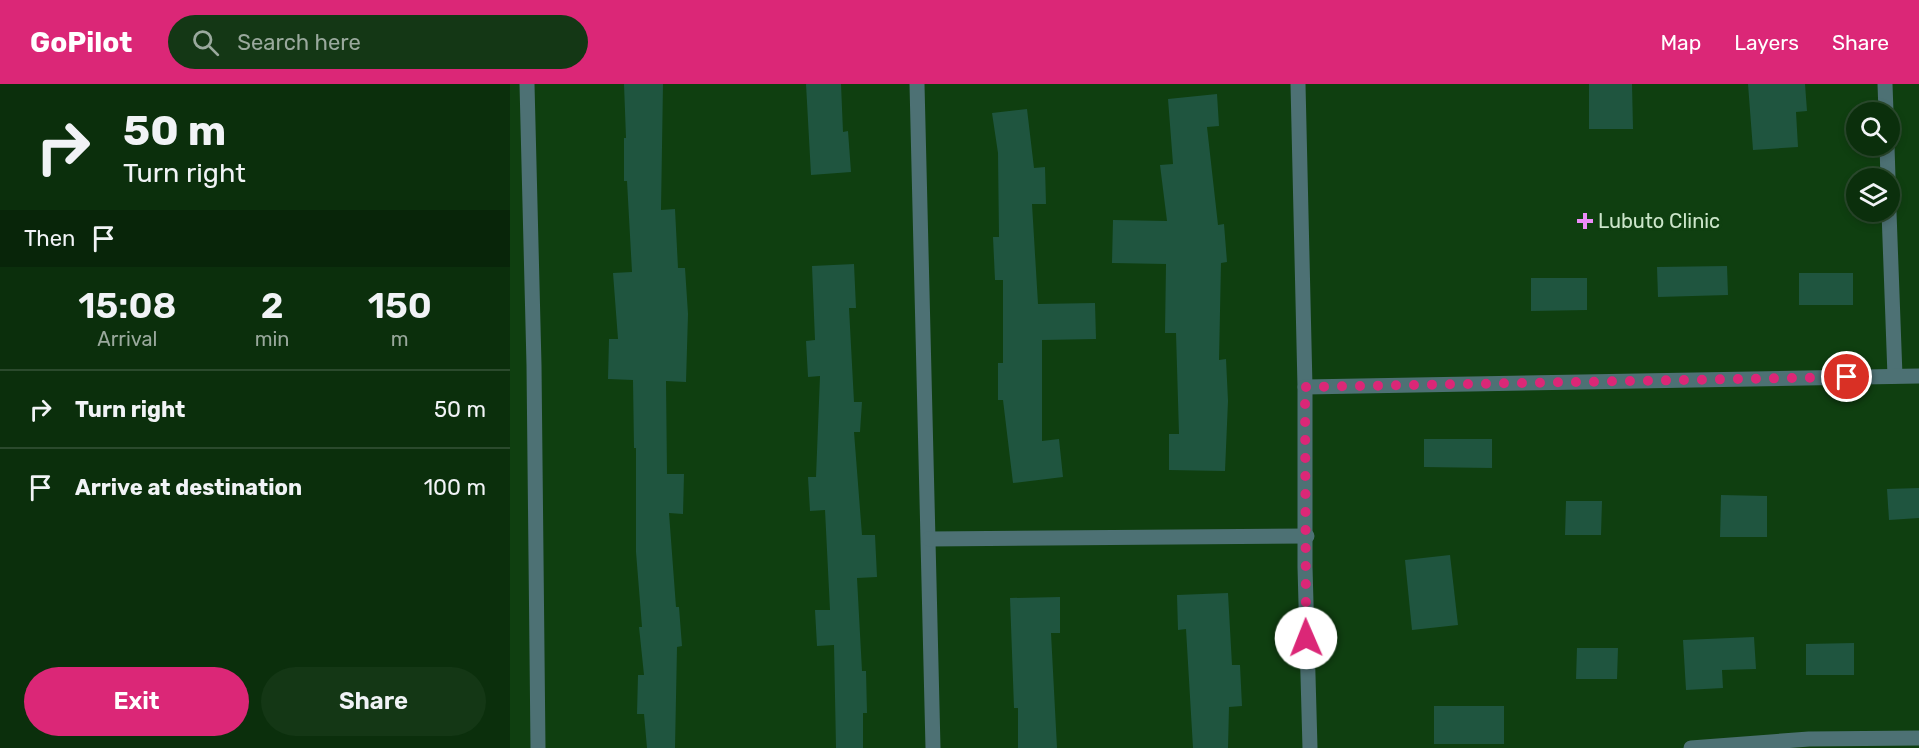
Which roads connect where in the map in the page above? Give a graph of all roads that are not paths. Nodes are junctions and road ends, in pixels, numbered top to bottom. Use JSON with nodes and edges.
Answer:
{"nodes":[{"id":1,"x":527,"y":84,"type":"edge"},
{"id":2,"x":917,"y":84,"type":"edge"},
{"id":3,"x":1298,"y":84,"type":"edge"},
{"id":4,"x":1885,"y":84,"type":"edge"},
{"id":5,"x":1886,"y":102,"type":"edge"},
{"id":6,"x":1889,"y":222,"type":"edge"},
{"id":7,"x":1894,"y":376,"type":"junction"},
{"id":8,"x":1919,"y":376,"type":"edge"},
{"id":9,"x":1305,"y":387,"type":"junction"},
{"id":10,"x":1306,"y":536,"type":"junction"},
{"id":11,"x":928,"y":539,"type":"junction"},
{"id":12,"x":1919,"y":738,"type":"edge"},
{"id":13,"x":538,"y":748,"type":"edge"},
{"id":14,"x":933,"y":748,"type":"edge"},
{"id":15,"x":1310,"y":748,"type":"edge"},
{"id":16,"x":1691,"y":748,"type":"edge"}],
"edges":[{"from":1,"to":13,"type":"street"},
{"from":2,"to":11,"type":"street"},
{"from":3,"to":9,"type":"street"},
{"from":4,"to":5,"type":"street"},
{"from":6,"to":7,"type":"street"},
{"from":7,"to":8,"type":"street"},
{"from":7,"to":9,"type":"street"},
{"from":9,"to":10,"type":"street"},
{"from":10,"to":11,"type":"street"},
{"from":10,"to":15,"type":"street"},
{"from":11,"to":14,"type":"street"},
{"from":12,"to":16,"type":"street"}]}
